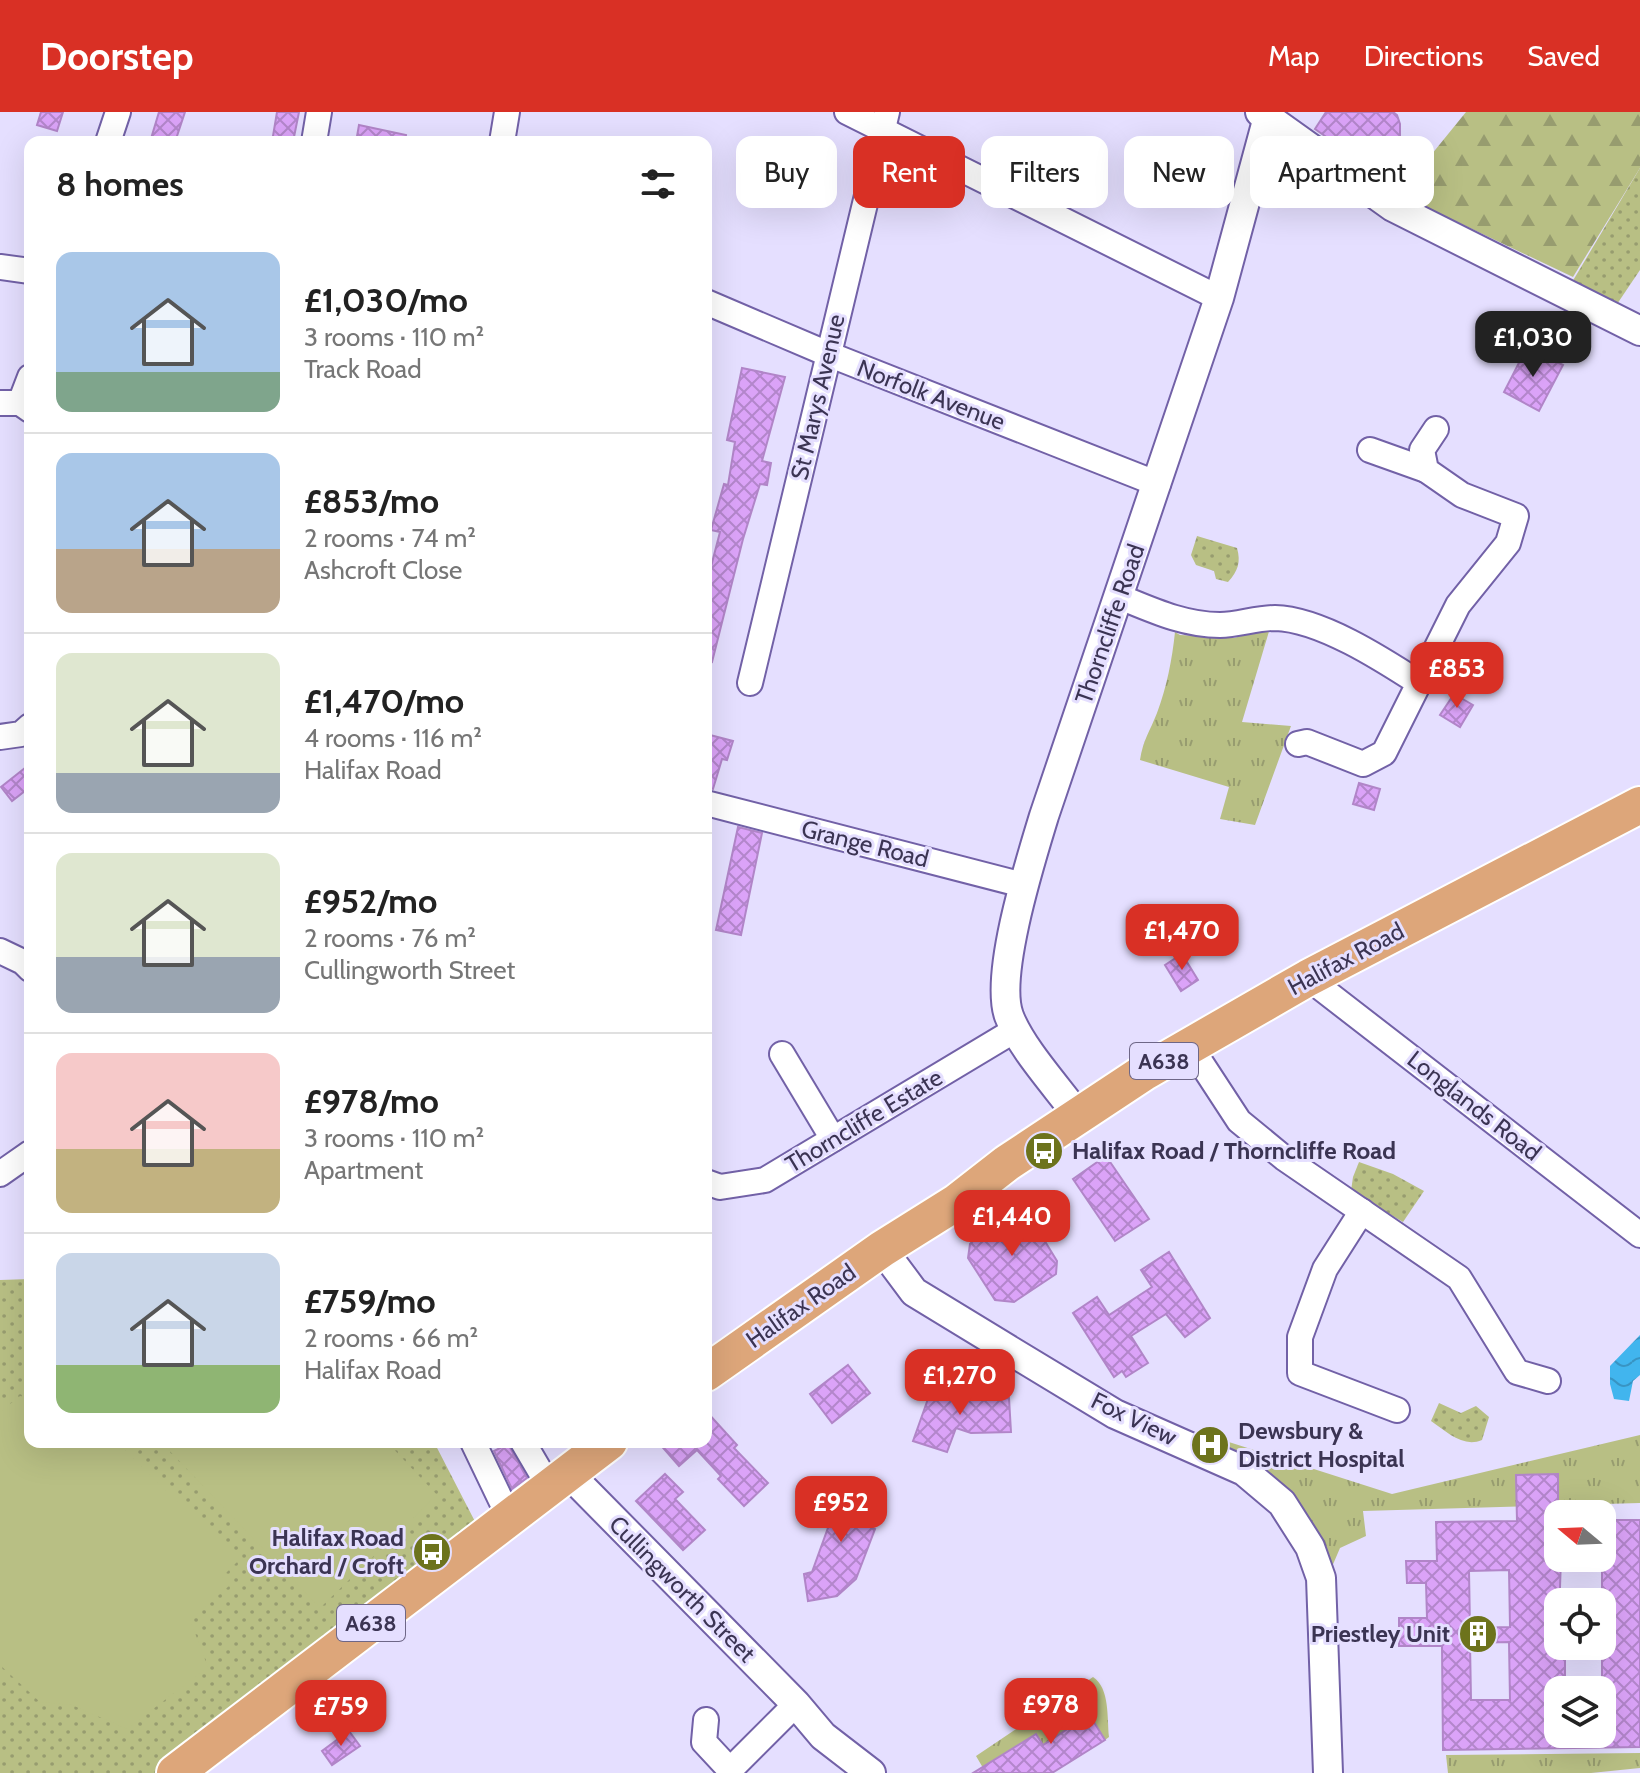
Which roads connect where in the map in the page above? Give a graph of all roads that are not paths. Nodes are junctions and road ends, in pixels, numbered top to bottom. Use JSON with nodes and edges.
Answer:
{"nodes":[{"id":1,"x":118,"y":112,"type":"edge"},
{"id":2,"x":319,"y":112,"type":"edge"},
{"id":3,"x":507,"y":112,"type":"edge"},
{"id":4,"x":847,"y":112,"type":"edge"},
{"id":5,"x":1264,"y":115,"type":"edge"},
{"id":6,"x":885,"y":121,"type":"edge"},
{"id":7,"x":110,"y":136,"type":"edge"},
{"id":8,"x":315,"y":136,"type":"edge"},
{"id":9,"x":503,"y":136,"type":"edge"},
{"id":10,"x":0,"y":267,"type":"edge"},
{"id":11,"x":24,"y":270,"type":"edge"},
{"id":12,"x":1219,"y":298,"type":"junction"},
{"id":13,"x":712,"y":305,"type":"edge"},
{"id":14,"x":1640,"y":331,"type":"edge"},
{"id":15,"x":828,"y":354,"type":"junction"},
{"id":16,"x":1436,"y":429,"type":"dead end"},
{"id":17,"x":1370,"y":450,"type":"dead end"},
{"id":18,"x":1426,"y":470,"type":"junction"},
{"id":19,"x":1158,"y":484,"type":"junction"},
{"id":20,"x":1120,"y":597,"type":"junction"},
{"id":21,"x":750,"y":683,"type":"dead end"},
{"id":22,"x":1419,"y":683,"type":"junction"},
{"id":23,"x":24,"y":731,"type":"edge"},
{"id":24,"x":0,"y":737,"type":"edge"},
{"id":25,"x":1298,"y":744,"type":"dead end"},
{"id":26,"x":712,"y":805,"type":"edge"},
{"id":27,"x":1640,"y":805,"type":"edge"},
{"id":28,"x":1023,"y":885,"type":"junction"},
{"id":29,"x":0,"y":951,"type":"edge"},
{"id":30,"x":24,"y":961,"type":"edge"},
{"id":31,"x":1308,"y":978,"type":"junction"},
{"id":32,"x":1015,"y":1030,"type":"junction"},
{"id":33,"x":1190,"y":1046,"type":"junction"},
{"id":34,"x":782,"y":1054,"type":"dead end"},
{"id":35,"x":1079,"y":1117,"type":"junction"},
{"id":36,"x":833,"y":1139,"type":"junction"},
{"id":37,"x":24,"y":1157,"type":"edge"},
{"id":38,"x":0,"y":1174,"type":"edge"},
{"id":39,"x":712,"y":1184,"type":"edge"},
{"id":40,"x":1362,"y":1211,"type":"junction"},
{"id":41,"x":1640,"y":1235,"type":"edge"},
{"id":42,"x":882,"y":1249,"type":"junction"},
{"id":43,"x":712,"y":1369,"type":"edge"},
{"id":44,"x":1548,"y":1381,"type":"dead end"},
{"id":45,"x":1397,"y":1410,"type":"dead end"},
{"id":46,"x":476,"y":1448,"type":"edge"},
{"id":47,"x":529,"y":1448,"type":"edge"},
{"id":48,"x":601,"y":1448,"type":"edge"},
{"id":49,"x":559,"y":1481,"type":"junction"},
{"id":50,"x":509,"y":1517,"type":"junction"},
{"id":51,"x":796,"y":1704,"type":"junction"},
{"id":52,"x":706,"y":1720,"type":"dead end"},
{"id":53,"x":731,"y":1772,"type":"edge"},
{"id":54,"x":175,"y":1773,"type":"edge"},
{"id":55,"x":871,"y":1773,"type":"edge"},
{"id":56,"x":1328,"y":1773,"type":"edge"}],
"edges":[{"from":1,"to":7,"type":"street"},
{"from":2,"to":8,"type":"street"},
{"from":3,"to":9,"type":"street"},
{"from":4,"to":6,"type":"street"},
{"from":5,"to":12,"type":"street","name":"Thorncliffe Road"},
{"from":5,"to":14,"type":"street"},
{"from":6,"to":12,"type":"street"},
{"from":6,"to":15,"type":"street","name":"St Marys Avenue"},
{"from":10,"to":11,"type":"street"},
{"from":12,"to":19,"type":"street","name":"Thorncliffe Road"},
{"from":13,"to":15,"type":"street","name":"Norfolk Avenue"},
{"from":15,"to":19,"type":"street","name":"Norfolk Avenue"},
{"from":15,"to":21,"type":"street","name":"St Marys Avenue"},
{"from":16,"to":18,"type":"street"},
{"from":17,"to":18,"type":"street"},
{"from":18,"to":22,"type":"street"},
{"from":19,"to":20,"type":"street","name":"Thorncliffe Road"},
{"from":20,"to":22,"type":"street"},
{"from":20,"to":28,"type":"street","name":"Thorncliffe Road"},
{"from":22,"to":25,"type":"street"},
{"from":23,"to":24,"type":"street"},
{"from":26,"to":28,"type":"street","name":"Grange Road"},
{"from":27,"to":31,"type":"main road","name":"Halifax Road","number":"A638"},
{"from":28,"to":32,"type":"street","name":"Thorncliffe Road"},
{"from":29,"to":30,"type":"street"},
{"from":31,"to":33,"type":"main road","name":"Halifax Road","number":"A638"},
{"from":31,"to":41,"type":"street","name":"Longlands Road"},
{"from":32,"to":35,"type":"street","name":"Thorncliffe Road"},
{"from":32,"to":36,"type":"street","name":"Thorncliffe Estate"},
{"from":33,"to":35,"type":"main road","name":"Halifax Road","number":"A638"},
{"from":33,"to":40,"type":"street"},
{"from":34,"to":36,"type":"street"},
{"from":35,"to":42,"type":"main road","name":"Halifax Road","number":"A638"},
{"from":36,"to":39,"type":"street","name":"Thorncliffe Estate"},
{"from":37,"to":38,"type":"street"},
{"from":40,"to":44,"type":"street"},
{"from":40,"to":45,"type":"street"},
{"from":42,"to":43,"type":"main road","name":"Halifax Road","number":"A638"},
{"from":42,"to":56,"type":"street","name":"Fox View"},
{"from":46,"to":50,"type":"street"},
{"from":47,"to":49,"type":"street"},
{"from":48,"to":49,"type":"main road","number":"A638"},
{"from":49,"to":50,"type":"main road","number":"A638"},
{"from":49,"to":51,"type":"street","name":"Cullingworth Street"},
{"from":50,"to":54,"type":"main road","number":"A638"},
{"from":51,"to":53,"type":"street"},
{"from":51,"to":55,"type":"street","name":"Cullingworth Street"},
{"from":52,"to":53,"type":"street"}]}
